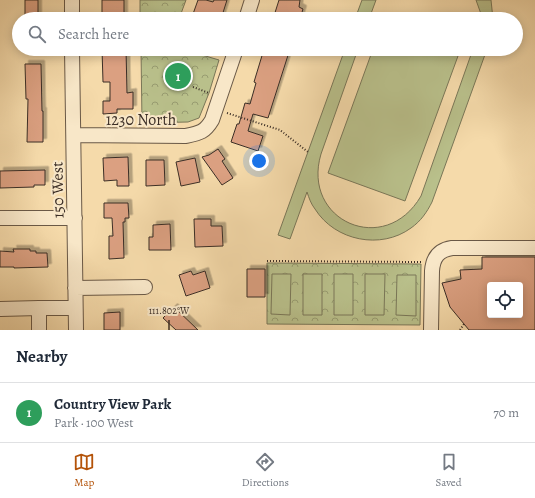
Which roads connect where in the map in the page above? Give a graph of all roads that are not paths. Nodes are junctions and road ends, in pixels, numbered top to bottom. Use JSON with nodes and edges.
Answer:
{"nodes":[{"id":1,"x":72,"y":0,"type":"edge"},
{"id":2,"x":252,"y":0,"type":"edge"},
{"id":3,"x":72,"y":12,"type":"edge"},
{"id":4,"x":248,"y":12,"type":"edge"},
{"id":5,"x":72,"y":56,"type":"edge"},
{"id":6,"x":234,"y":56,"type":"edge"},
{"id":7,"x":74,"y":136,"type":"junction"},
{"id":8,"x":0,"y":218,"type":"edge"},
{"id":9,"x":75,"y":218,"type":"junction"},
{"id":10,"x":535,"y":248,"type":"edge"},
{"id":11,"x":145,"y":287,"type":"dead end"},
{"id":12,"x":75,"y":288,"type":"junction"},
{"id":13,"x":39,"y":308,"type":"junction"},
{"id":14,"x":76,"y":308,"type":"junction"},
{"id":15,"x":0,"y":309,"type":"edge"},
{"id":16,"x":39,"y":330,"type":"edge"},
{"id":17,"x":76,"y":330,"type":"edge"},
{"id":18,"x":431,"y":330,"type":"edge"}],
"edges":[{"from":1,"to":3,"type":"street"},
{"from":2,"to":4,"type":"street"},
{"from":5,"to":7,"type":"street","name":"150 West"},
{"from":6,"to":7,"type":"street","name":"1230 North"},
{"from":7,"to":9,"type":"street","name":"150 West"},
{"from":8,"to":9,"type":"street"},
{"from":9,"to":12,"type":"street","name":"150 West"},
{"from":10,"to":18,"type":"street"},
{"from":11,"to":12,"type":"street"},
{"from":12,"to":14,"type":"street","name":"150 West"},
{"from":13,"to":14,"type":"street"},
{"from":13,"to":15,"type":"street"},
{"from":13,"to":16,"type":"street"},
{"from":14,"to":17,"type":"street","name":"150 West"}]}
